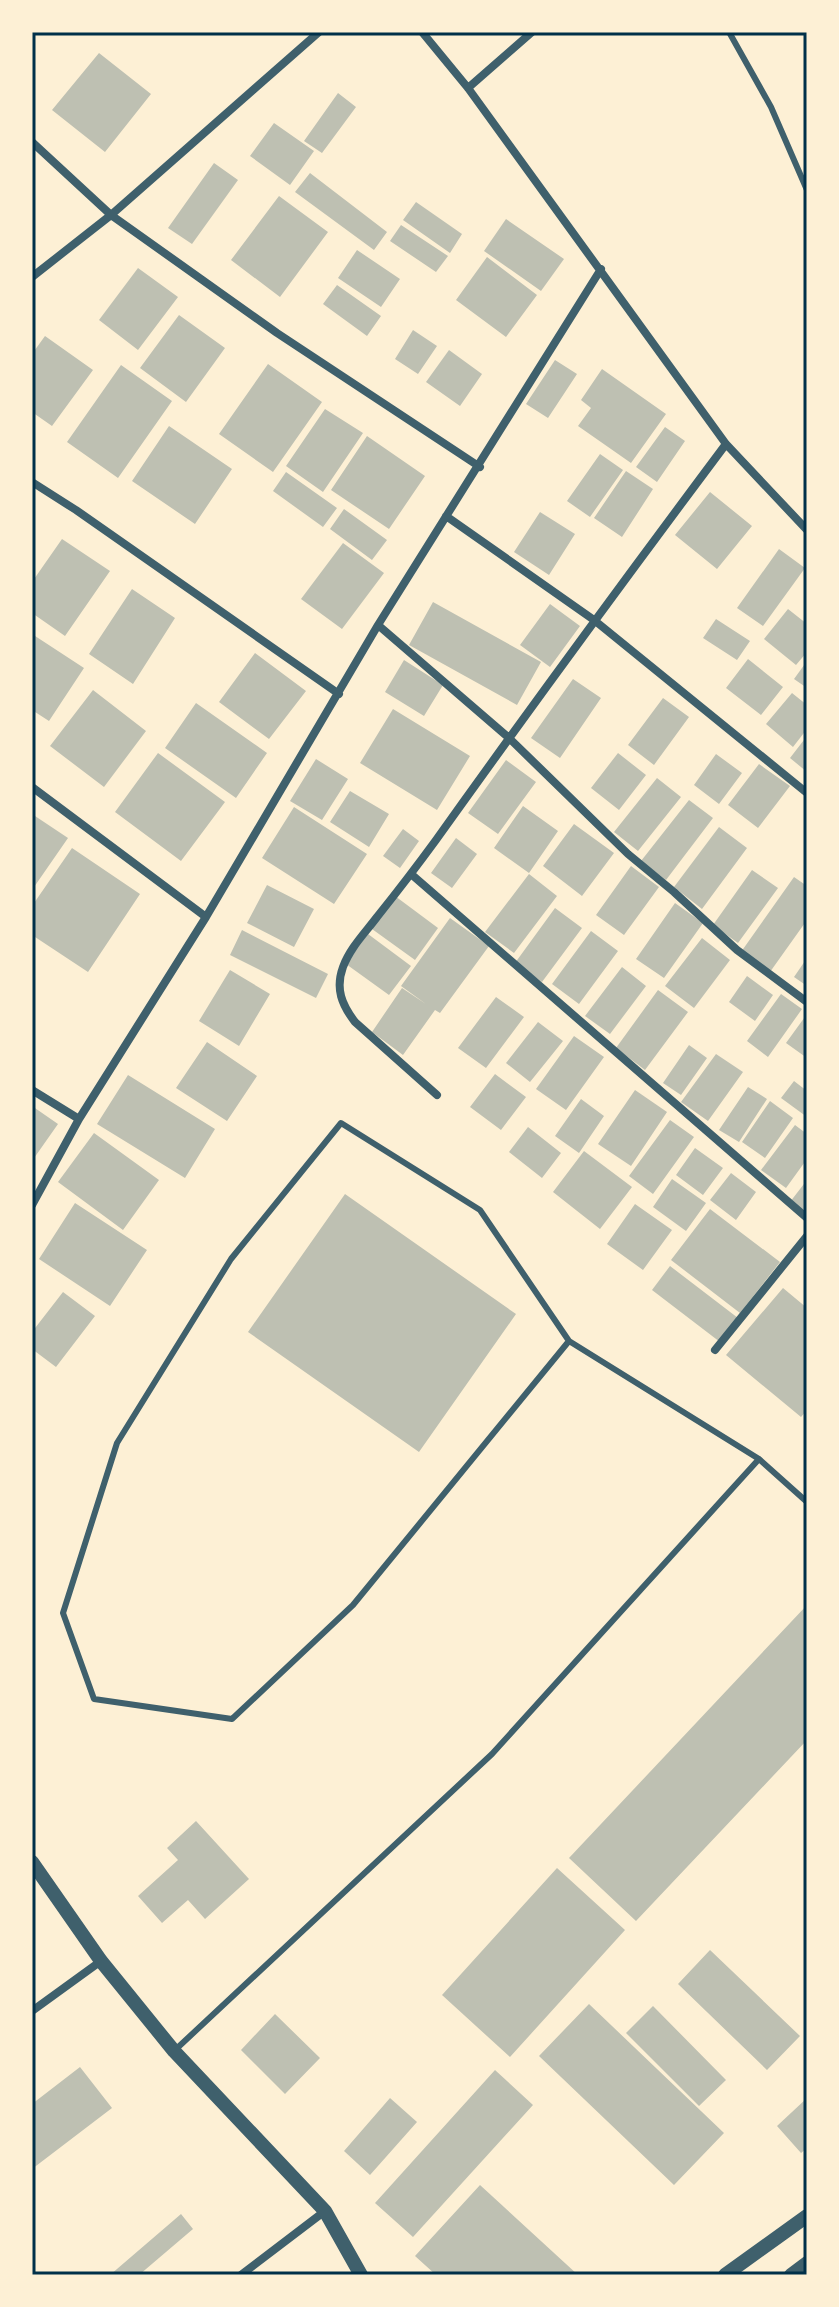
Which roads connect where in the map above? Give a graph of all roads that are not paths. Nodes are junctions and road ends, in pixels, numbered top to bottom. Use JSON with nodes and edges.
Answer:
{"nodes":[{"id":1,"x":319,"y":32,"type":"edge"},
{"id":2,"x":422,"y":32,"type":"edge"},
{"id":3,"x":532,"y":32,"type":"edge"},
{"id":4,"x":729,"y":32,"type":"edge"},
{"id":5,"x":468,"y":88,"type":"junction"},
{"id":6,"x":32,"y":142,"type":"edge"},
{"id":7,"x":807,"y":190,"type":"edge"},
{"id":8,"x":111,"y":215,"type":"junction"},
{"id":9,"x":601,"y":269,"type":"junction"},
{"id":10,"x":32,"y":277,"type":"edge"},
{"id":11,"x":726,"y":444,"type":"junction"},
{"id":12,"x":480,"y":467,"type":"junction"},
{"id":13,"x":32,"y":482,"type":"edge"},
{"id":14,"x":446,"y":516,"type":"junction"},
{"id":15,"x":807,"y":530,"type":"edge"},
{"id":16,"x":594,"y":620,"type":"junction"},
{"id":17,"x":378,"y":625,"type":"junction"},
{"id":18,"x":339,"y":694,"type":"junction"},
{"id":19,"x":509,"y":738,"type":"junction"},
{"id":20,"x":32,"y":787,"type":"edge"},
{"id":21,"x":807,"y":793,"type":"edge"},
{"id":22,"x":411,"y":874,"type":"junction"},
{"id":23,"x":206,"y":917,"type":"junction"},
{"id":24,"x":807,"y":1002,"type":"edge"},
{"id":25,"x":32,"y":1090,"type":"edge"},
{"id":26,"x":437,"y":1095,"type":"dead end"},
{"id":27,"x":79,"y":1119,"type":"junction"},
{"id":28,"x":32,"y":1205,"type":"edge"},
{"id":29,"x":807,"y":1218,"type":"edge"},
{"id":30,"x":807,"y":1236,"type":"edge"},
{"id":31,"x":569,"y":1341,"type":"junction"},
{"id":32,"x":715,"y":1350,"type":"dead end"},
{"id":33,"x":759,"y":1459,"type":"junction"},
{"id":34,"x":807,"y":1502,"type":"edge"},
{"id":35,"x":32,"y":1862,"type":"edge"},
{"id":36,"x":101,"y":1961,"type":"junction"},
{"id":37,"x":32,"y":2011,"type":"edge"},
{"id":38,"x":174,"y":2051,"type":"junction"},
{"id":39,"x":325,"y":2211,"type":"junction"},
{"id":40,"x":807,"y":2216,"type":"edge"},
{"id":41,"x":807,"y":2263,"type":"edge"},
{"id":42,"x":241,"y":2275,"type":"edge"},
{"id":43,"x":361,"y":2275,"type":"edge"},
{"id":44,"x":725,"y":2275,"type":"edge"},
{"id":45,"x":791,"y":2275,"type":"edge"}],
"edges":[{"from":1,"to":8,"type":"street"},
{"from":2,"to":5,"type":"street"},
{"from":3,"to":5,"type":"street"},
{"from":4,"to":7,"type":"lane"},
{"from":5,"to":9,"type":"street"},
{"from":6,"to":8,"type":"street"},
{"from":8,"to":10,"type":"street"},
{"from":8,"to":12,"type":"street"},
{"from":9,"to":11,"type":"street"},
{"from":9,"to":12,"type":"street"},
{"from":11,"to":15,"type":"street"},
{"from":11,"to":16,"type":"street"},
{"from":12,"to":14,"type":"street"},
{"from":13,"to":18,"type":"street"},
{"from":14,"to":16,"type":"street"},
{"from":14,"to":17,"type":"street"},
{"from":16,"to":19,"type":"street"},
{"from":16,"to":21,"type":"street"},
{"from":17,"to":18,"type":"street"},
{"from":17,"to":19,"type":"street"},
{"from":18,"to":23,"type":"street"},
{"from":19,"to":22,"type":"street"},
{"from":19,"to":24,"type":"street"},
{"from":20,"to":23,"type":"street"},
{"from":22,"to":26,"type":"street"},
{"from":22,"to":29,"type":"street"},
{"from":23,"to":27,"type":"street"},
{"from":25,"to":27,"type":"street"},
{"from":27,"to":28,"type":"street"},
{"from":30,"to":32,"type":"street"},
{"from":31,"to":31,"type":"lane"},
{"from":31,"to":33,"type":"lane"},
{"from":33,"to":34,"type":"lane"},
{"from":33,"to":38,"type":"lane"},
{"from":35,"to":36,"type":"street"},
{"from":36,"to":37,"type":"street"},
{"from":36,"to":38,"type":"street"},
{"from":38,"to":39,"type":"street"},
{"from":39,"to":42,"type":"street"},
{"from":39,"to":43,"type":"street"},
{"from":40,"to":44,"type":"street"},
{"from":41,"to":45,"type":"street"}]}
